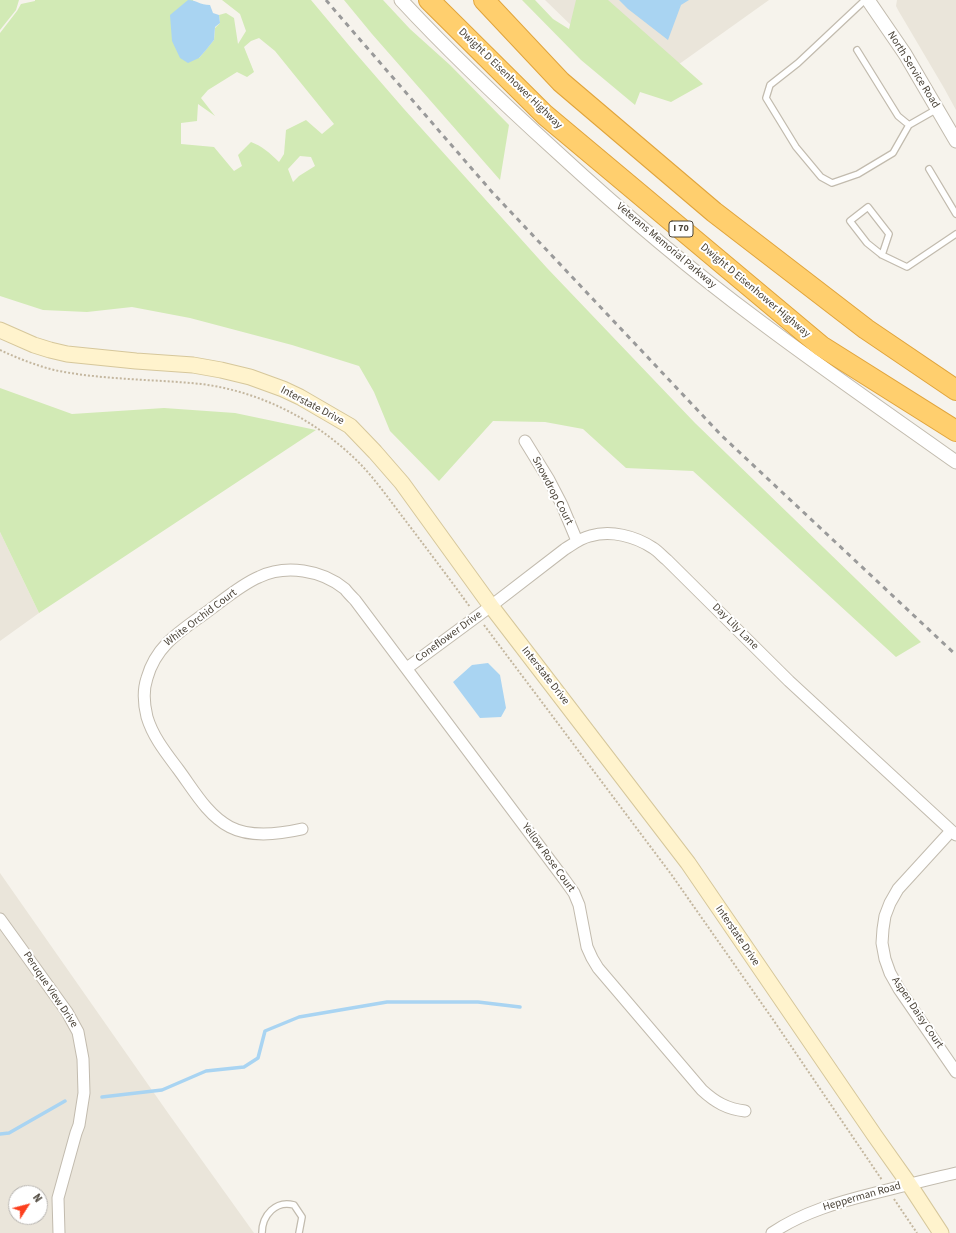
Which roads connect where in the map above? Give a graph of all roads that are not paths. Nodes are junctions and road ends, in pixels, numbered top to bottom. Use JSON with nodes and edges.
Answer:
{"nodes":[{"id":1,"x":400,"y":0,"type":"edge"},
{"id":2,"x":428,"y":0,"type":"edge"},
{"id":3,"x":484,"y":0,"type":"edge"},
{"id":4,"x":864,"y":0,"type":"edge"},
{"id":5,"x":868,"y":0,"type":"edge"},
{"id":6,"x":857,"y":50,"type":"dead end"},
{"id":7,"x":937,"y":109,"type":"junction"},
{"id":8,"x":908,"y":125,"type":"junction"},
{"id":9,"x":956,"y":141,"type":"edge"},
{"id":10,"x":929,"y":170,"type":"dead end"},
{"id":11,"x":956,"y":214,"type":"edge"},
{"id":12,"x":956,"y":234,"type":"edge"},
{"id":13,"x":882,"y":255,"type":"junction"},
{"id":14,"x":0,"y":330,"type":"edge"},
{"id":15,"x":956,"y":390,"type":"edge"},
{"id":16,"x":956,"y":431,"type":"edge"},
{"id":17,"x":525,"y":441,"type":"dead end"},
{"id":18,"x":956,"y":462,"type":"edge"},
{"id":19,"x":577,"y":541,"type":"junction"},
{"id":20,"x":491,"y":606,"type":"junction"},
{"id":21,"x":406,"y":668,"type":"junction"},
{"id":22,"x":302,"y":829,"type":"dead end"},
{"id":23,"x":953,"y":833,"type":"edge"},
{"id":24,"x":0,"y":919,"type":"edge"},
{"id":25,"x":956,"y":1072,"type":"edge"},
{"id":26,"x":745,"y":1111,"type":"dead end"},
{"id":27,"x":956,"y":1173,"type":"edge"},
{"id":28,"x":909,"y":1184,"type":"junction"},
{"id":29,"x":59,"y":1233,"type":"edge"},
{"id":30,"x":262,"y":1233,"type":"edge"},
{"id":31,"x":299,"y":1233,"type":"edge"},
{"id":32,"x":772,"y":1233,"type":"edge"},
{"id":33,"x":941,"y":1233,"type":"edge"}],
"edges":[{"from":1,"to":18,"type":"street","name":"Veterans Memorial Parkway"},
{"from":2,"to":16,"type":"highway","name":"Dwight D Eisenhower Highway","number":"I 70"},
{"from":3,"to":15,"type":"highway"},
{"from":4,"to":8,"type":"lane"},
{"from":5,"to":7,"type":"street","name":"North Service Road"},
{"from":6,"to":8,"type":"lane"},
{"from":7,"to":8,"type":"lane"},
{"from":7,"to":9,"type":"street","name":"North Service Road"},
{"from":10,"to":11,"type":"lane"},
{"from":12,"to":13,"type":"lane"},
{"from":13,"to":13,"type":"lane"},
{"from":14,"to":20,"type":"main road","name":"Interstate Drive"},
{"from":17,"to":19,"type":"street","name":"Snowdrop Court"},
{"from":19,"to":20,"type":"street","name":"Day Lily Lane"},
{"from":19,"to":23,"type":"street","name":"Day Lily Lane"},
{"from":20,"to":21,"type":"street","name":"Coneflower Drive"},
{"from":20,"to":28,"type":"main road","name":"Interstate Drive"},
{"from":21,"to":22,"type":"street","name":"White Orchid Court"},
{"from":21,"to":26,"type":"street","name":"Yellow Rose Court"},
{"from":23,"to":25,"type":"street","name":"Aspen Daisy Court"},
{"from":24,"to":29,"type":"street","name":"Peruque View Drive"},
{"from":27,"to":28,"type":"street","name":"Hepperman Road"},
{"from":28,"to":32,"type":"street","name":"Hepperman Road"},
{"from":28,"to":33,"type":"main road","name":"Interstate Drive"},
{"from":30,"to":31,"type":"lane"}]}
